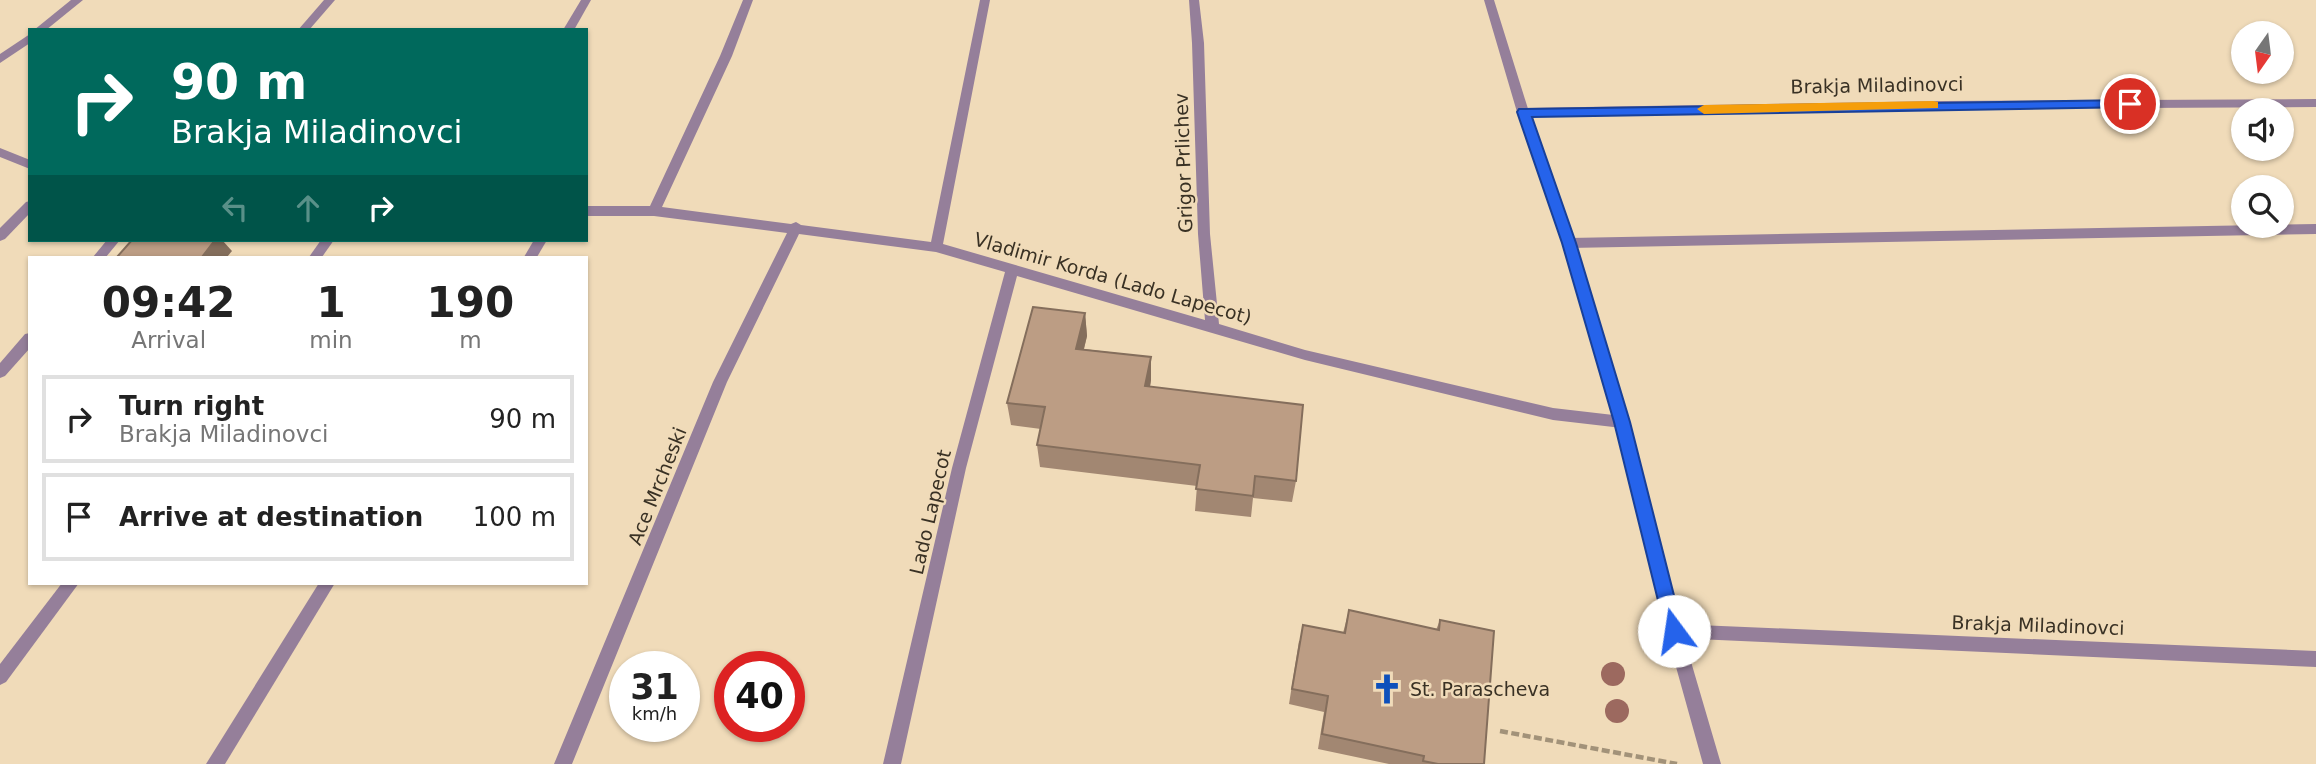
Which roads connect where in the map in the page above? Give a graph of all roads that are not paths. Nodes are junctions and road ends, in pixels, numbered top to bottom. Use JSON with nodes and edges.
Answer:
{"nodes":[{"id":1,"x":78,"y":0,"type":"edge"},
{"id":2,"x":330,"y":0,"type":"edge"},
{"id":3,"x":586,"y":0,"type":"edge"},
{"id":4,"x":748,"y":0,"type":"edge"},
{"id":5,"x":985,"y":0,"type":"edge"},
{"id":6,"x":1194,"y":0,"type":"edge"},
{"id":7,"x":1489,"y":0,"type":"edge"},
{"id":8,"x":42,"y":28,"type":"edge"},
{"id":9,"x":305,"y":28,"type":"edge"},
{"id":10,"x":569,"y":28,"type":"edge"},
{"id":11,"x":28,"y":39,"type":"edge"},
{"id":12,"x":0,"y":60,"type":"edge"},
{"id":13,"x":2316,"y":103,"type":"edge"},
{"id":14,"x":1523,"y":112,"type":"junction"},
{"id":15,"x":0,"y":152,"type":"edge"},
{"id":16,"x":28,"y":164,"type":"edge"},
{"id":17,"x":28,"y":207,"type":"edge"},
{"id":18,"x":588,"y":211,"type":"edge"},
{"id":19,"x":654,"y":211,"type":"junction"},
{"id":20,"x":796,"y":228,"type":"junction"},
{"id":21,"x":2316,"y":229,"type":"edge"},
{"id":22,"x":0,"y":236,"type":"edge"},
{"id":23,"x":112,"y":242,"type":"edge"},
{"id":24,"x":326,"y":242,"type":"edge"},
{"id":25,"x":1569,"y":243,"type":"junction"},
{"id":26,"x":936,"y":247,"type":"junction"},
{"id":27,"x":100,"y":256,"type":"edge"},
{"id":28,"x":316,"y":256,"type":"edge"},
{"id":29,"x":1012,"y":271,"type":"junction"},
{"id":30,"x":1212,"y":326,"type":"junction"},
{"id":31,"x":28,"y":340,"type":"edge"},
{"id":32,"x":0,"y":372,"type":"edge"},
{"id":33,"x":1622,"y":422,"type":"junction"},
{"id":34,"x":69,"y":585,"type":"edge"},
{"id":35,"x":326,"y":585,"type":"edge"},
{"id":36,"x":1674,"y":631,"type":"junction"},
{"id":37,"x":2316,"y":659,"type":"edge"},
{"id":38,"x":0,"y":677,"type":"edge"},
{"id":39,"x":215,"y":764,"type":"edge"},
{"id":40,"x":563,"y":764,"type":"edge"},
{"id":41,"x":892,"y":764,"type":"edge"},
{"id":42,"x":1712,"y":764,"type":"edge"}],
"edges":[{"from":1,"to":8,"type":"street"},
{"from":2,"to":9,"type":"street"},
{"from":3,"to":10,"type":"street"},
{"from":4,"to":19,"type":"street"},
{"from":5,"to":26,"type":"street"},
{"from":6,"to":30,"type":"street","name":"Grigor Prlichev"},
{"from":7,"to":14,"type":"street"},
{"from":11,"to":12,"type":"street"},
{"from":13,"to":14,"type":"street","name":"Brakja Miladinovci"},
{"from":14,"to":25,"type":"street"},
{"from":15,"to":16,"type":"street"},
{"from":17,"to":22,"type":"street"},
{"from":18,"to":19,"type":"street","name":"Vladimir Korda (Lado Lapecot)"},
{"from":19,"to":20,"type":"street","name":"Vladimir Korda (Lado Lapecot)"},
{"from":20,"to":26,"type":"street","name":"Vladimir Korda (Lado Lapecot)"},
{"from":20,"to":40,"type":"street","name":"Ace Mrcheski"},
{"from":21,"to":25,"type":"street"},
{"from":23,"to":27,"type":"street"},
{"from":24,"to":28,"type":"street"},
{"from":25,"to":33,"type":"street"},
{"from":26,"to":29,"type":"street","name":"Vladimir Korda (Lado Lapecot)"},
{"from":29,"to":30,"type":"street","name":"Vladimir Korda (Lado Lapecot)"},
{"from":29,"to":41,"type":"street","name":"Lado Lapecot"},
{"from":30,"to":33,"type":"street","name":"Vladimir Korda (Lado Lapecot)"},
{"from":31,"to":32,"type":"street"},
{"from":33,"to":36,"type":"street"},
{"from":34,"to":38,"type":"street"},
{"from":35,"to":39,"type":"street"},
{"from":36,"to":37,"type":"street","name":"Brakja Miladinovci"},
{"from":36,"to":42,"type":"street"}]}
